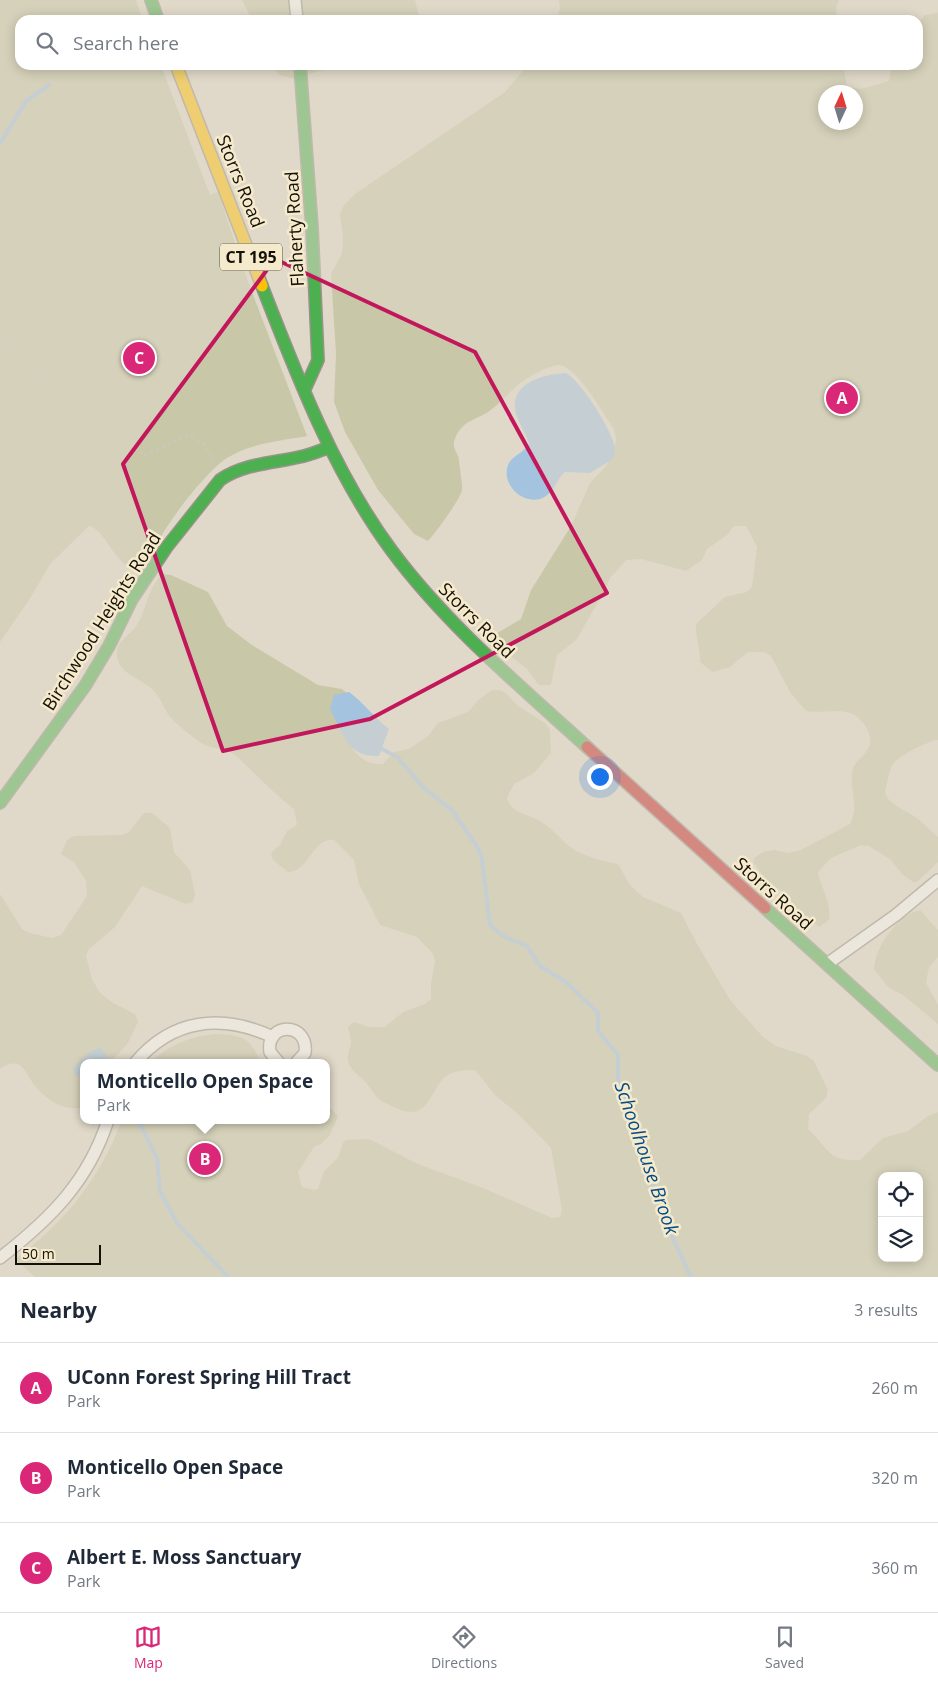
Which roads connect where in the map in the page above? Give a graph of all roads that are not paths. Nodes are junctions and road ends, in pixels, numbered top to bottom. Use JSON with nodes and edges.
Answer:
{"nodes":[{"id":1,"x":151,"y":0,"type":"edge"},
{"id":2,"x":295,"y":0,"type":"edge"},
{"id":3,"x":156,"y":15,"type":"edge"},
{"id":4,"x":296,"y":15,"type":"edge"},
{"id":5,"x":178,"y":70,"type":"edge"},
{"id":6,"x":300,"y":70,"type":"edge"},
{"id":7,"x":305,"y":389,"type":"junction"},
{"id":8,"x":330,"y":447,"type":"junction"},
{"id":9,"x":0,"y":803,"type":"edge"},
{"id":10,"x":938,"y":880,"type":"edge"},
{"id":11,"x":827,"y":964,"type":"junction"},
{"id":12,"x":273,"y":1036,"type":"junction"},
{"id":13,"x":138,"y":1059,"type":"edge"},
{"id":14,"x":276,"y":1059,"type":"edge"},
{"id":15,"x":300,"y":1059,"type":"edge"},
{"id":16,"x":938,"y":1065,"type":"edge"},
{"id":17,"x":106,"y":1124,"type":"edge"},
{"id":18,"x":0,"y":1258,"type":"edge"}],
"edges":[{"from":1,"to":3,"type":"main road"},
{"from":2,"to":4,"type":"street"},
{"from":5,"to":7,"type":"main road","name":"Storrs Road","number":"CT 195"},
{"from":6,"to":7,"type":"main road","name":"Flaherty Road"},
{"from":7,"to":8,"type":"main road","name":"Storrs Road","number":"CT 195"},
{"from":8,"to":9,"type":"main road","name":"Birchwood Heights Road"},
{"from":8,"to":11,"type":"main road","name":"Storrs Road","number":"CT 195"},
{"from":10,"to":11,"type":"street"},
{"from":11,"to":16,"type":"main road","name":"Storrs Road","number":"CT 195"},
{"from":12,"to":13,"type":"street"},
{"from":12,"to":14,"type":"street"},
{"from":12,"to":15,"type":"street"},
{"from":17,"to":18,"type":"street"}]}
